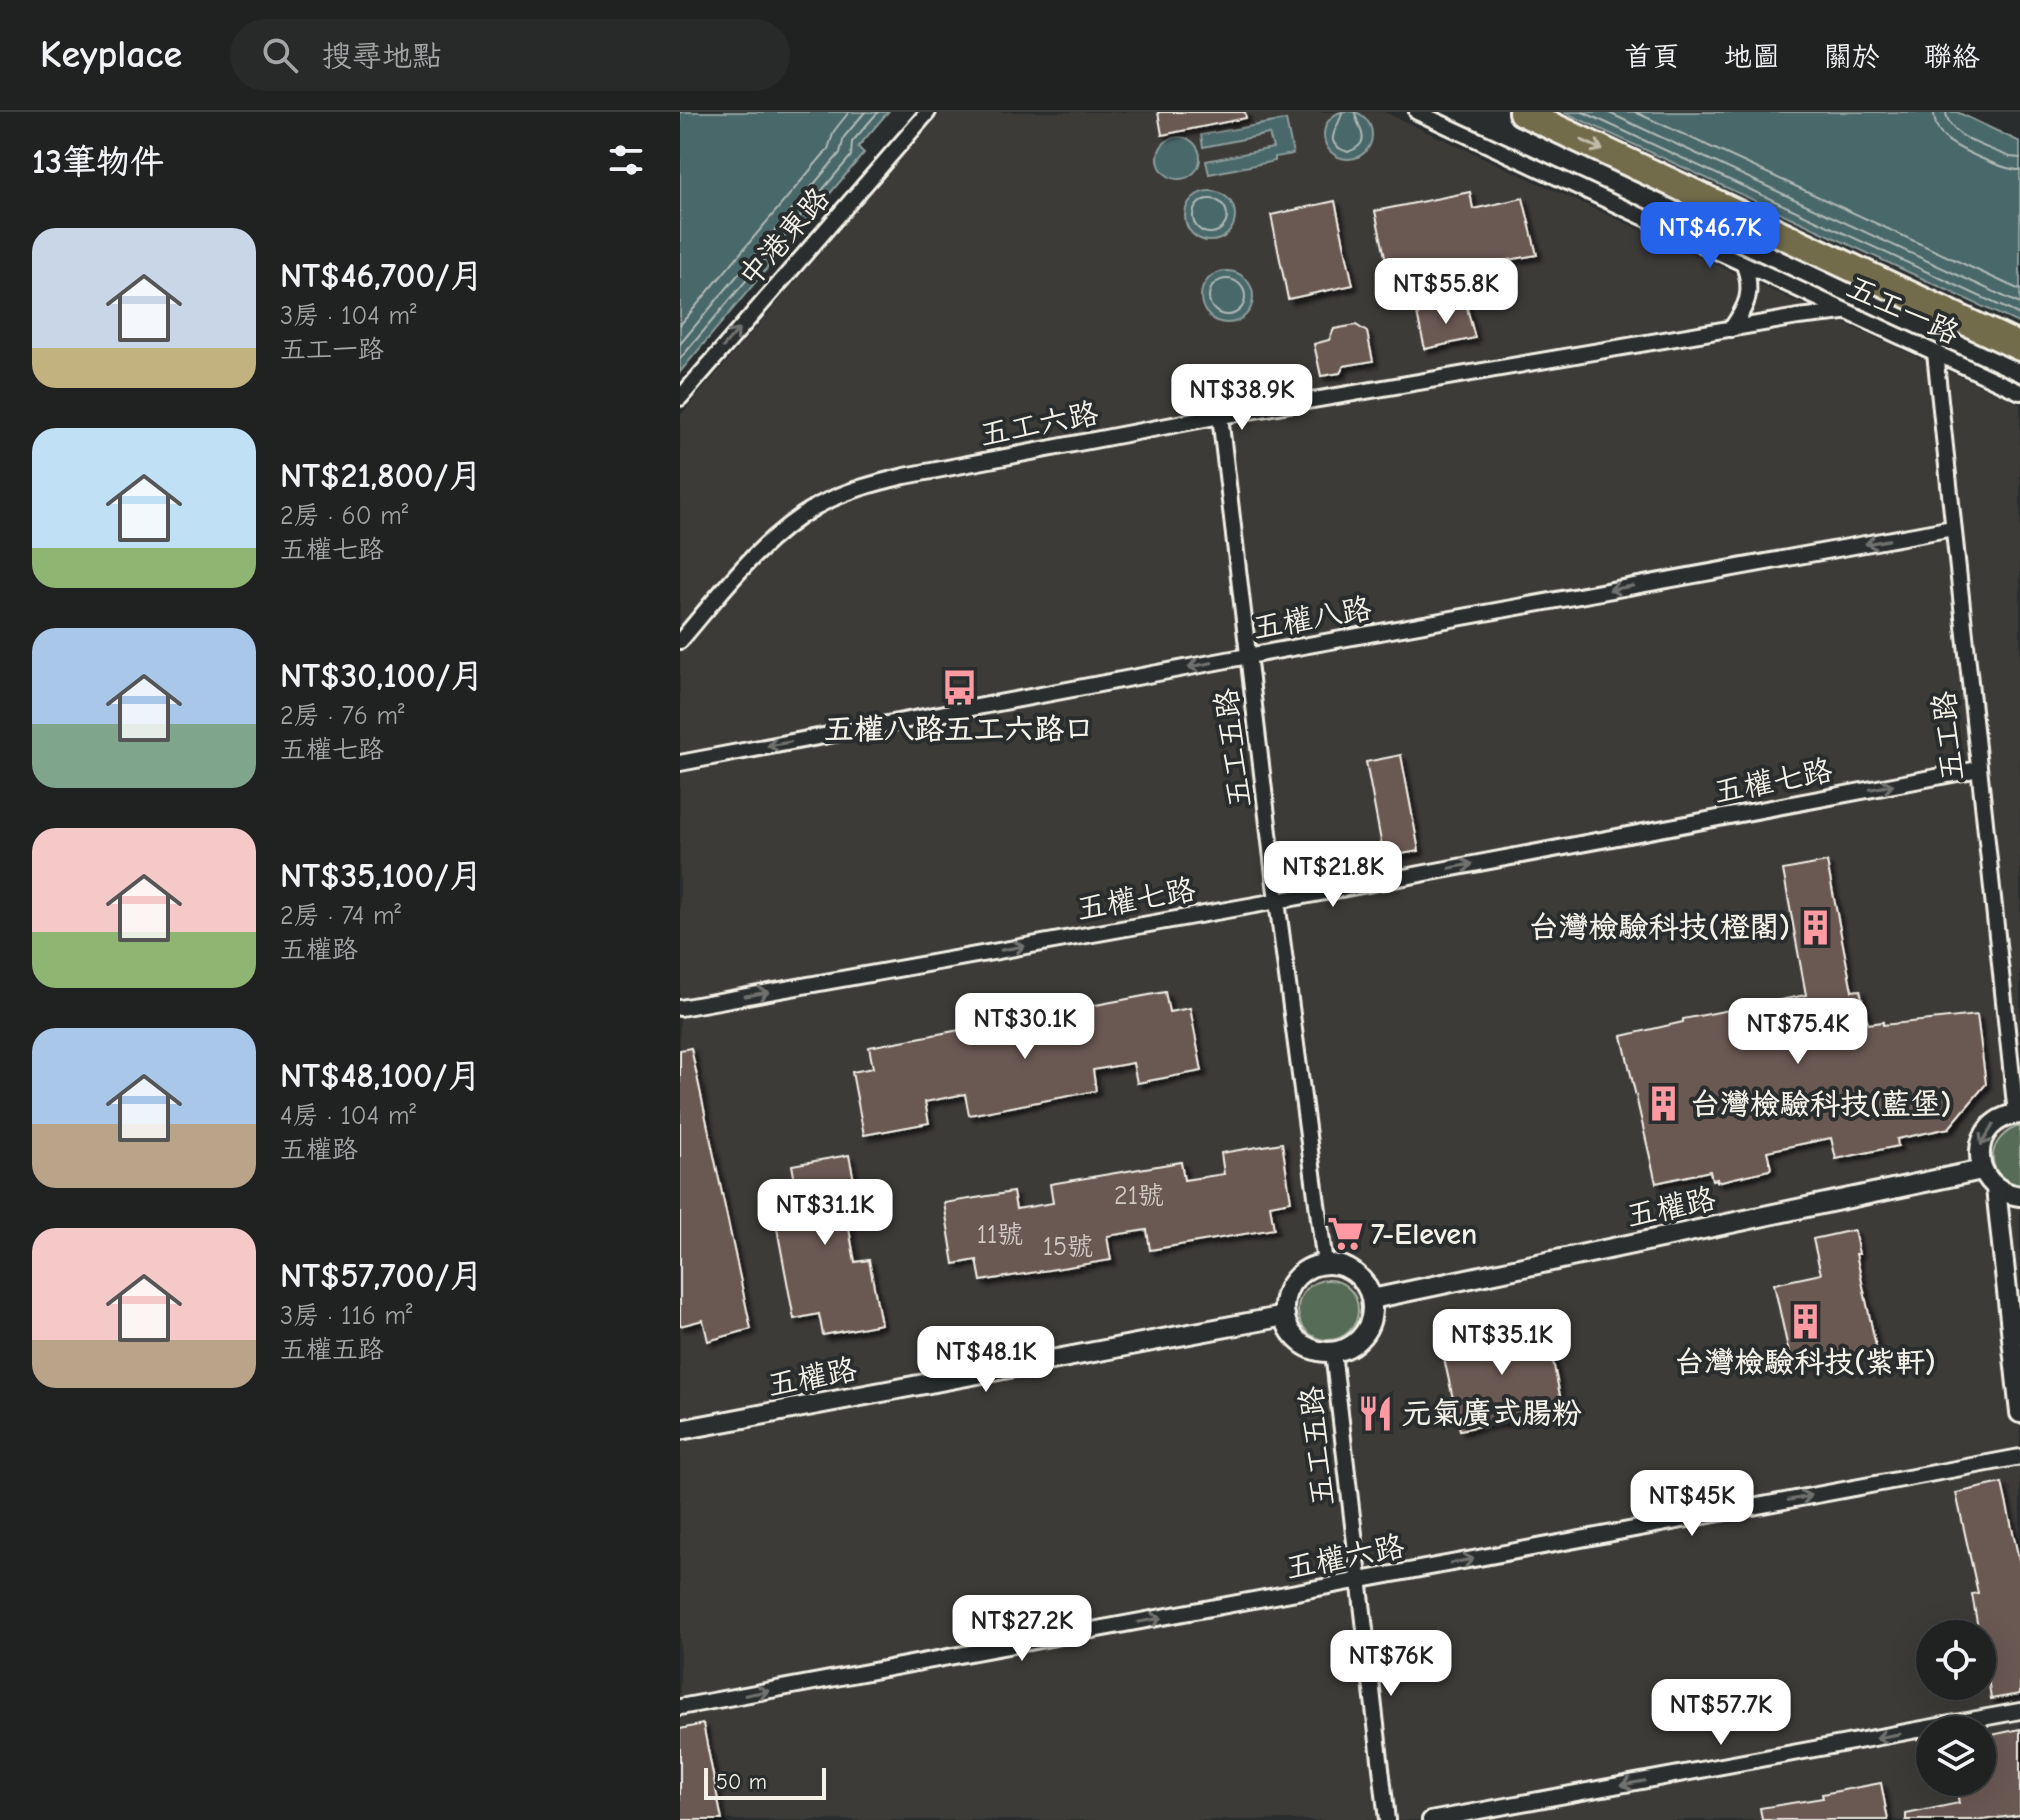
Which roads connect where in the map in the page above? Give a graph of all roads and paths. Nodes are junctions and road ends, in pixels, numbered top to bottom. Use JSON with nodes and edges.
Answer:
{"nodes":[{"id":1,"x":928,"y":112,"type":"edge"},
{"id":2,"x":1417,"y":112,"type":"edge"},
{"id":3,"x":1522,"y":112,"type":"edge"},
{"id":4,"x":1744,"y":265,"type":"junction"},
{"id":5,"x":1844,"y":312,"type":"junction"},
{"id":6,"x":1731,"y":329,"type":"junction"},
{"id":7,"x":2020,"y":347,"type":"edge"},
{"id":8,"x":1935,"y":353,"type":"junction"},
{"id":9,"x":2020,"y":392,"type":"edge"},
{"id":10,"x":680,"y":398,"type":"edge"},
{"id":11,"x":1220,"y":416,"type":"junction"},
{"id":12,"x":1953,"y":528,"type":"junction"},
{"id":13,"x":680,"y":641,"type":"edge"},
{"id":14,"x":1248,"y":656,"type":"junction"},
{"id":15,"x":680,"y":763,"type":"edge"},
{"id":16,"x":1979,"y":769,"type":"junction"},
{"id":17,"x":1277,"y":901,"type":"junction"},
{"id":18,"x":680,"y":1008,"type":"edge"},
{"id":19,"x":2018,"y":1114,"type":"edge"},
{"id":20,"x":1982,"y":1170,"type":"junction"},
{"id":21,"x":1996,"y":1188,"type":"junction"},
{"id":22,"x":2020,"y":1196,"type":"edge"},
{"id":23,"x":1325,"y":1264,"type":"junction"},
{"id":24,"x":1372,"y":1299,"type":"junction"},
{"id":25,"x":1285,"y":1316,"type":"junction"},
{"id":26,"x":1333,"y":1352,"type":"junction"},
{"id":27,"x":2020,"y":1413,"type":"edge"},
{"id":28,"x":680,"y":1430,"type":"edge"},
{"id":29,"x":2020,"y":1457,"type":"edge"},
{"id":30,"x":1358,"y":1581,"type":"junction"},
{"id":31,"x":680,"y":1707,"type":"edge"},
{"id":32,"x":2020,"y":1711,"type":"edge"},
{"id":33,"x":1387,"y":1820,"type":"edge"},
{"id":34,"x":1430,"y":1820,"type":"edge"}],
"edges":[{"from":10,"to":1,"type":"street","name":"中港東路","one_way":true},
{"from":2,"to":4,"type":"street","name":"五工一路"},
{"from":3,"to":7,"type":"highway","one_way":true},
{"from":4,"to":5,"type":"street","name":"五工一路"},
{"from":4,"to":6,"type":"street"},
{"from":5,"to":6,"type":"street","name":"五工六路"},
{"from":5,"to":8,"type":"street","name":"五工一路"},
{"from":6,"to":11,"type":"street","name":"五工六路"},
{"from":8,"to":9,"type":"street","name":"五工一路"},
{"from":8,"to":12,"type":"street","name":"五工路"},
{"from":11,"to":13,"type":"street","name":"五工六路"},
{"from":11,"to":14,"type":"street","name":"五工五路"},
{"from":12,"to":14,"type":"street","name":"五權八路","one_way":true},
{"from":12,"to":16,"type":"street","name":"五工路"},
{"from":14,"to":15,"type":"street","name":"五權八路","one_way":true},
{"from":14,"to":17,"type":"street","name":"五工五路"},
{"from":17,"to":16,"type":"street","name":"五權七路","one_way":true},
{"from":16,"to":19,"type":"street","name":"五工路"},
{"from":18,"to":17,"type":"street","name":"五權七路","one_way":true},
{"from":17,"to":23,"type":"street","name":"五工五路"},
{"from":19,"to":20,"type":"street","one_way":true},
{"from":20,"to":21,"type":"street"},
{"from":20,"to":24,"type":"street","name":"五權路"},
{"from":21,"to":22,"type":"street"},
{"from":21,"to":27,"type":"street"},
{"from":23,"to":24,"type":"street"},
{"from":23,"to":25,"type":"street"},
{"from":24,"to":26,"type":"street"},
{"from":25,"to":26,"type":"street"},
{"from":25,"to":28,"type":"street","name":"五權路"},
{"from":26,"to":30,"type":"street","name":"五工五路"},
{"from":30,"to":29,"type":"street","name":"五權六路","one_way":true},
{"from":31,"to":30,"type":"street","name":"五權六路","one_way":true},
{"from":30,"to":33,"type":"street","name":"五工五路"},
{"from":32,"to":34,"type":"street","one_way":true}]}
